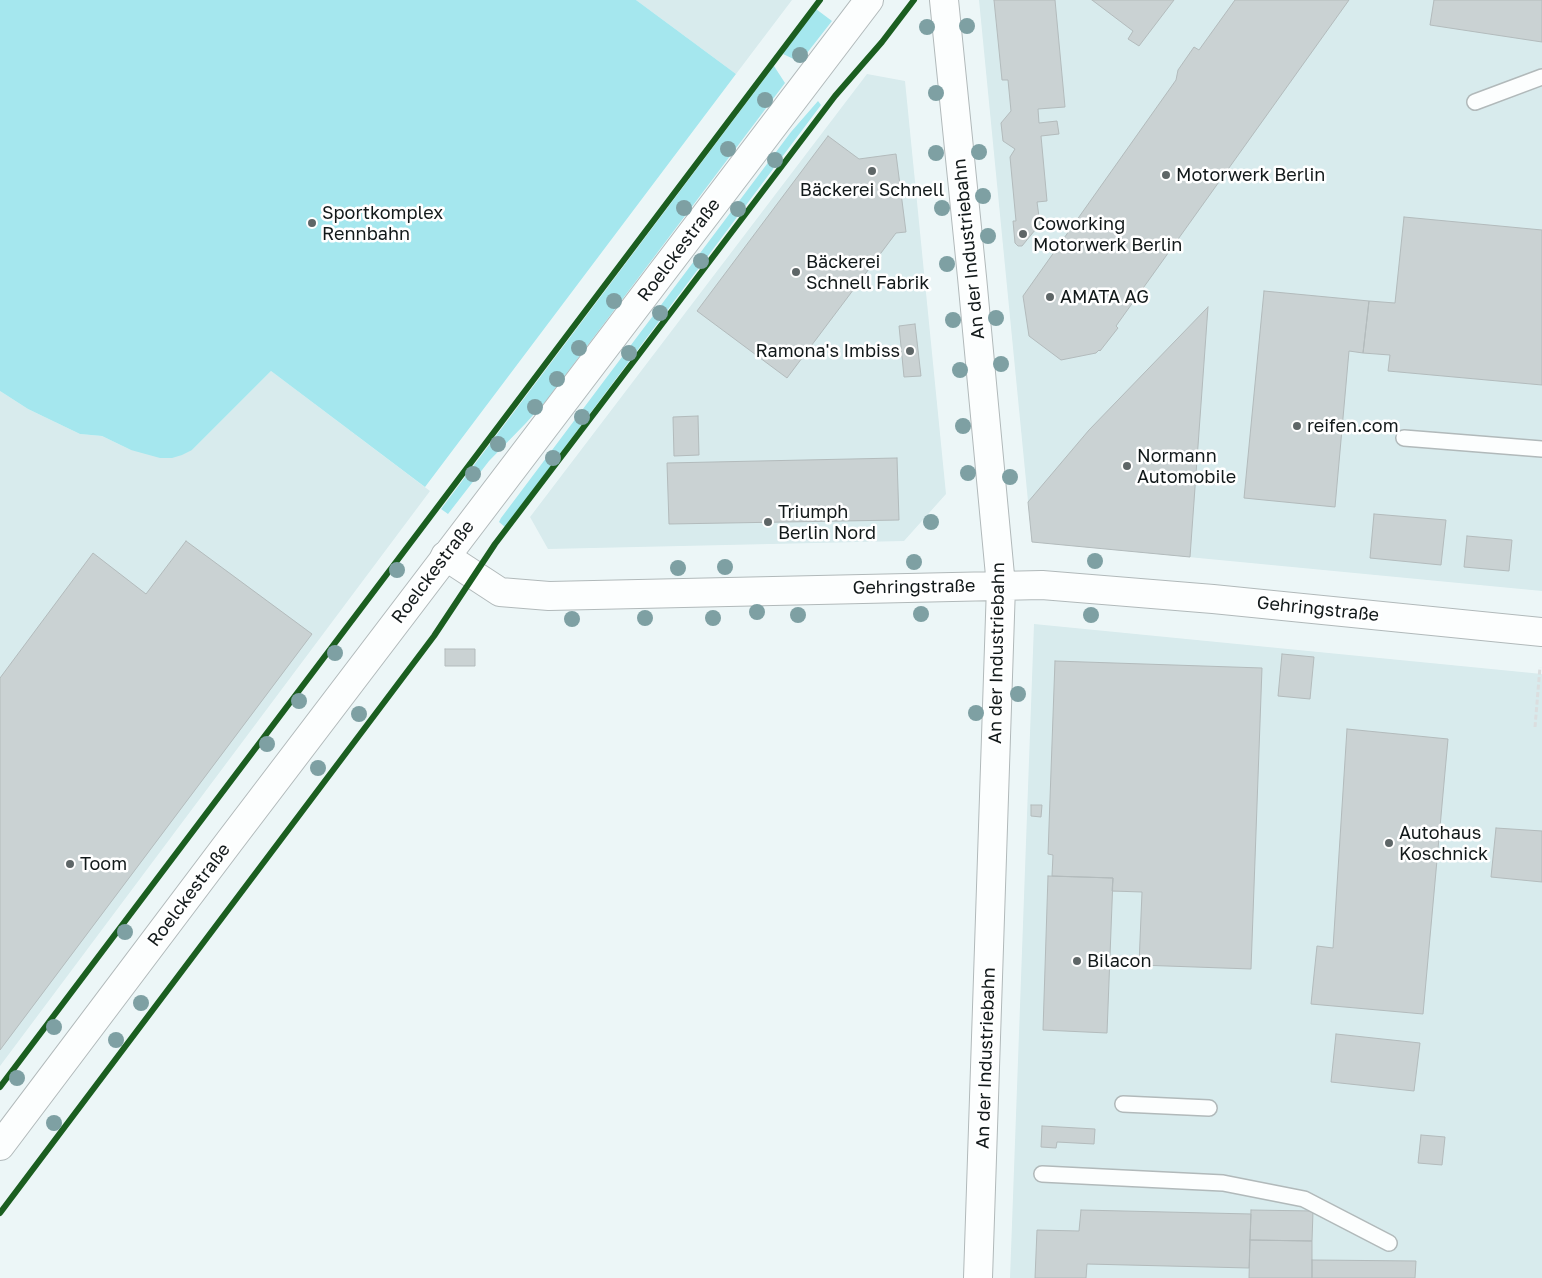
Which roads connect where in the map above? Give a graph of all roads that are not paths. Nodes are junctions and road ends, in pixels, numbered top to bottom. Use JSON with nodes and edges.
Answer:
{"nodes":[{"id":1,"x":869,"y":0,"type":"edge"},
{"id":2,"x":944,"y":0,"type":"edge"},
{"id":3,"x":1542,"y":77,"type":"edge"},
{"id":4,"x":1475,"y":102,"type":"dead end"},
{"id":5,"x":1404,"y":438,"type":"dead end"},
{"id":6,"x":1542,"y":449,"type":"edge"},
{"id":7,"x":445,"y":556,"type":"junction"},
{"id":8,"x":1001,"y":586,"type":"junction"},
{"id":9,"x":1542,"y":632,"type":"edge"},
{"id":10,"x":1123,"y":1104,"type":"dead end"},
{"id":11,"x":1208,"y":1108,"type":"dead end"},
{"id":12,"x":0,"y":1146,"type":"edge"},
{"id":13,"x":1042,"y":1174,"type":"dead end"},
{"id":14,"x":1389,"y":1243,"type":"dead end"},
{"id":15,"x":978,"y":1278,"type":"edge"}],
"edges":[{"from":1,"to":7,"type":"street","name":"Roelckestraße"},
{"from":2,"to":8,"type":"street","name":"An der Industriebahn"},
{"from":3,"to":4,"type":"lane"},
{"from":5,"to":6,"type":"lane"},
{"from":7,"to":8,"type":"street","name":"Gehringstraße"},
{"from":7,"to":12,"type":"street","name":"Roelckestraße"},
{"from":8,"to":9,"type":"street","name":"Gehringstraße"},
{"from":8,"to":15,"type":"street","name":"An der Industriebahn"},
{"from":10,"to":11,"type":"lane"},
{"from":13,"to":14,"type":"lane"}]}
